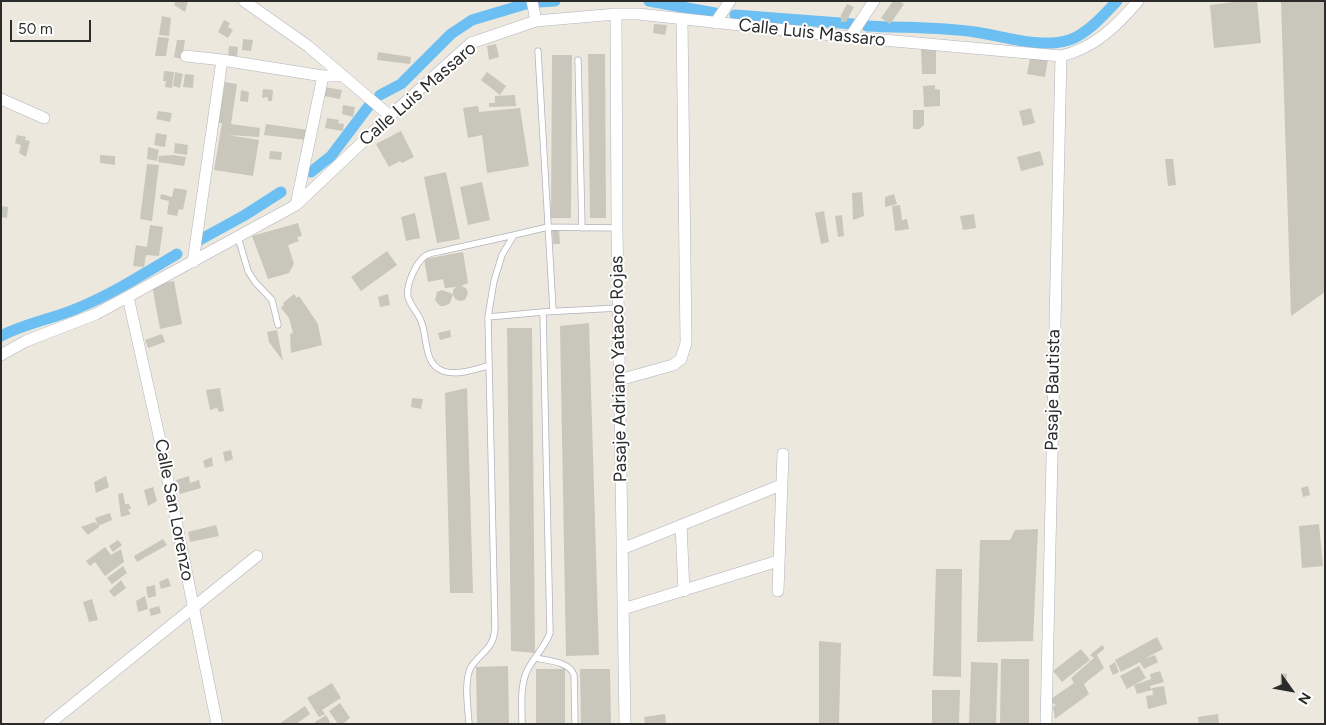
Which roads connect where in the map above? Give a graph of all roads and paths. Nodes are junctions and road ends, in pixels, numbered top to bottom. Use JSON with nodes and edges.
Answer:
{"nodes":[{"id":1,"x":532,"y":1,"type":"edge"},
{"id":2,"x":730,"y":1,"type":"edge"},
{"id":3,"x":874,"y":1,"type":"edge"},
{"id":4,"x":1138,"y":1,"type":"edge"},
{"id":5,"x":246,"y":2,"type":"edge"},
{"id":6,"x":616,"y":14,"type":"junction"},
{"id":7,"x":682,"y":20,"type":"junction"},
{"id":8,"x":536,"y":21,"type":"junction"},
{"id":9,"x":715,"y":23,"type":"junction"},
{"id":10,"x":850,"y":37,"type":"junction"},
{"id":11,"x":538,"y":51,"type":"dead end"},
{"id":12,"x":186,"y":56,"type":"dead end"},
{"id":13,"x":1061,"y":56,"type":"junction"},
{"id":14,"x":222,"y":60,"type":"junction"},
{"id":15,"x":578,"y":60,"type":"dead end"},
{"id":16,"x":323,"y":76,"type":"junction"},
{"id":17,"x":343,"y":76,"type":"junction"},
{"id":18,"x":1,"y":99,"type":"edge"},
{"id":19,"x":390,"y":116,"type":"junction"},
{"id":20,"x":44,"y":118,"type":"dead end"},
{"id":21,"x":296,"y":205,"type":"junction"},
{"id":22,"x":548,"y":227,"type":"junction"},
{"id":23,"x":582,"y":228,"type":"junction"},
{"id":24,"x":617,"y":228,"type":"junction"},
{"id":25,"x":514,"y":235,"type":"junction"},
{"id":26,"x":238,"y":237,"type":"junction"},
{"id":27,"x":193,"y":262,"type":"junction"},
{"id":28,"x":128,"y":297,"type":"junction"},
{"id":29,"x":618,"y":308,"type":"junction"},
{"id":30,"x":553,"y":310,"type":"junction"},
{"id":31,"x":543,"y":312,"type":"junction"},
{"id":32,"x":488,"y":317,"type":"junction"},
{"id":33,"x":278,"y":325,"type":"dead end"},
{"id":34,"x":1,"y":355,"type":"edge"},
{"id":35,"x":488,"y":366,"type":"junction"},
{"id":36,"x":620,"y":380,"type":"junction"},
{"id":37,"x":783,"y":454,"type":"dead end"},
{"id":38,"x":781,"y":485,"type":"junction"},
{"id":39,"x":681,"y":525,"type":"junction"},
{"id":40,"x":622,"y":549,"type":"junction"},
{"id":41,"x":257,"y":556,"type":"dead end"},
{"id":42,"x":778,"y":561,"type":"junction"},
{"id":43,"x":684,"y":591,"type":"junction"},
{"id":44,"x":778,"y":591,"type":"dead end"},
{"id":45,"x":194,"y":609,"type":"junction"},
{"id":46,"x":623,"y":609,"type":"junction"},
{"id":47,"x":536,"y":658,"type":"junction"},
{"id":48,"x":49,"y":724,"type":"edge"},
{"id":49,"x":217,"y":724,"type":"edge"},
{"id":50,"x":469,"y":724,"type":"edge"},
{"id":51,"x":522,"y":724,"type":"edge"},
{"id":52,"x":574,"y":724,"type":"edge"},
{"id":53,"x":625,"y":724,"type":"edge"},
{"id":54,"x":1046,"y":724,"type":"edge"}],
"edges":[{"from":1,"to":8,"type":"street"},
{"from":2,"to":9,"type":"street"},
{"from":3,"to":10,"type":"street"},
{"from":4,"to":13,"type":"street","name":"Calle Luis Massaro"},
{"from":5,"to":17,"type":"street"},
{"from":6,"to":7,"type":"street","name":"Calle Luis Massaro"},
{"from":6,"to":8,"type":"street","name":"Calle Luis Massaro"},
{"from":6,"to":24,"type":"street","name":"Pasaje Adriano Yataco Rojas"},
{"from":7,"to":9,"type":"street","name":"Calle Luis Massaro"},
{"from":7,"to":36,"type":"street"},
{"from":8,"to":19,"type":"street","name":"Calle Luis Massaro"},
{"from":9,"to":10,"type":"street","name":"Calle Luis Massaro"},
{"from":10,"to":13,"type":"street","name":"Calle Luis Massaro"},
{"from":11,"to":22,"type":"lane"},
{"from":12,"to":14,"type":"street"},
{"from":13,"to":54,"type":"street","name":"Pasaje Bautista"},
{"from":14,"to":16,"type":"street"},
{"from":14,"to":27,"type":"street"},
{"from":15,"to":23,"type":"lane"},
{"from":16,"to":17,"type":"street"},
{"from":16,"to":21,"type":"street"},
{"from":17,"to":19,"type":"street"},
{"from":18,"to":20,"type":"street"},
{"from":19,"to":21,"type":"street","name":"Calle Luis Massaro"},
{"from":21,"to":26,"type":"street","name":"Calle Luis Massaro"},
{"from":22,"to":23,"type":"lane"},
{"from":22,"to":25,"type":"lane"},
{"from":22,"to":30,"type":"lane"},
{"from":23,"to":24,"type":"lane"},
{"from":24,"to":29,"type":"street","name":"Pasaje Adriano Yataco Rojas"},
{"from":25,"to":32,"type":"lane"},
{"from":25,"to":35,"type":"lane"},
{"from":26,"to":27,"type":"street","name":"Calle Luis Massaro"},
{"from":26,"to":33,"type":"lane"},
{"from":27,"to":28,"type":"street","name":"Calle Luis Massaro"},
{"from":28,"to":34,"type":"street","name":"Calle Luis Massaro"},
{"from":28,"to":45,"type":"street","name":"Calle San Lorenzo"},
{"from":29,"to":30,"type":"lane"},
{"from":29,"to":36,"type":"street","name":"Pasaje Adriano Yataco Rojas"},
{"from":30,"to":31,"type":"lane"},
{"from":31,"to":32,"type":"lane"},
{"from":31,"to":47,"type":"lane"},
{"from":32,"to":35,"type":"lane"},
{"from":35,"to":50,"type":"lane"},
{"from":36,"to":40,"type":"street","name":"Pasaje Adriano Yataco Rojas"},
{"from":37,"to":38,"type":"street"},
{"from":38,"to":39,"type":"street"},
{"from":38,"to":42,"type":"street"},
{"from":39,"to":40,"type":"street"},
{"from":39,"to":43,"type":"street"},
{"from":40,"to":46,"type":"street","name":"Pasaje Adriano Yataco Rojas"},
{"from":41,"to":45,"type":"street"},
{"from":42,"to":43,"type":"street"},
{"from":42,"to":44,"type":"street"},
{"from":43,"to":46,"type":"street"},
{"from":45,"to":48,"type":"street"},
{"from":45,"to":49,"type":"street","name":"Calle San Lorenzo"},
{"from":46,"to":53,"type":"street","name":"Pasaje Adriano Yataco Rojas"},
{"from":47,"to":51,"type":"lane"},
{"from":47,"to":52,"type":"lane"}]}
